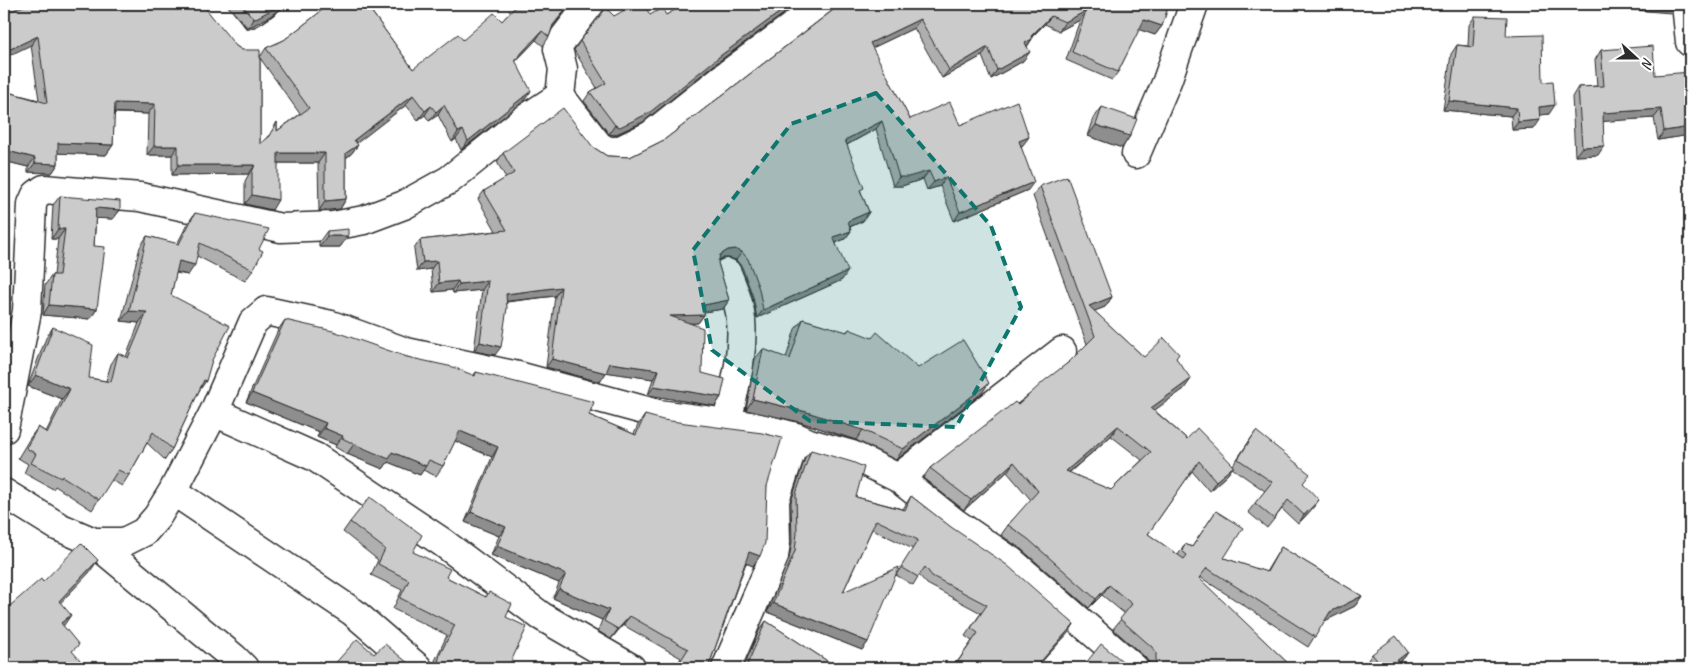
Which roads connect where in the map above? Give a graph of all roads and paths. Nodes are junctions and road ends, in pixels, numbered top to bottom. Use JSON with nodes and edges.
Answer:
{"nodes":[{"id":1,"x":208,"y":4,"type":"edge"},
{"id":2,"x":310,"y":4,"type":"edge"},
{"id":3,"x":590,"y":4,"type":"edge"},
{"id":4,"x":823,"y":4,"type":"edge"},
{"id":5,"x":1194,"y":4,"type":"edge"},
{"id":6,"x":1686,"y":4,"type":"edge"},
{"id":7,"x":1690,"y":42,"type":"edge"},
{"id":8,"x":560,"y":96,"type":"junction"},
{"id":9,"x":1136,"y":154,"type":"dead end"},
{"id":10,"x":727,"y":273,"type":"dead end"},
{"id":11,"x":1062,"y":351,"type":"dead end"},
{"id":12,"x":214,"y":412,"type":"junction"},
{"id":13,"x":728,"y":424,"type":"junction"},
{"id":14,"x":4,"y":429,"type":"edge"},
{"id":15,"x":796,"y":437,"type":"junction"},
{"id":16,"x":898,"y":478,"type":"junction"},
{"id":17,"x":173,"y":491,"type":"junction"},
{"id":18,"x":4,"y":493,"type":"edge"},
{"id":19,"x":94,"y":542,"type":"junction"},
{"id":20,"x":244,"y":668,"type":"edge"},
{"id":21,"x":418,"y":668,"type":"edge"},
{"id":22,"x":631,"y":668,"type":"edge"},
{"id":23,"x":726,"y":668,"type":"edge"},
{"id":24,"x":1134,"y":668,"type":"edge"}],
"edges":[{"from":1,"to":2,"type":"street"},
{"from":3,"to":8,"type":"street"},
{"from":4,"to":8,"type":"street"},
{"from":5,"to":9,"type":"street"},
{"from":6,"to":7,"type":"street"},
{"from":8,"to":14,"type":"street"},
{"from":10,"to":13,"type":"street"},
{"from":11,"to":16,"type":"street"},
{"from":12,"to":13,"type":"street"},
{"from":12,"to":17,"type":"street"},
{"from":12,"to":22,"type":"street"},
{"from":13,"to":15,"type":"street"},
{"from":15,"to":16,"type":"street"},
{"from":15,"to":23,"type":"street"},
{"from":16,"to":24,"type":"street"},
{"from":17,"to":19,"type":"street"},
{"from":17,"to":21,"type":"street"},
{"from":18,"to":19,"type":"street"},
{"from":19,"to":20,"type":"street"}]}
